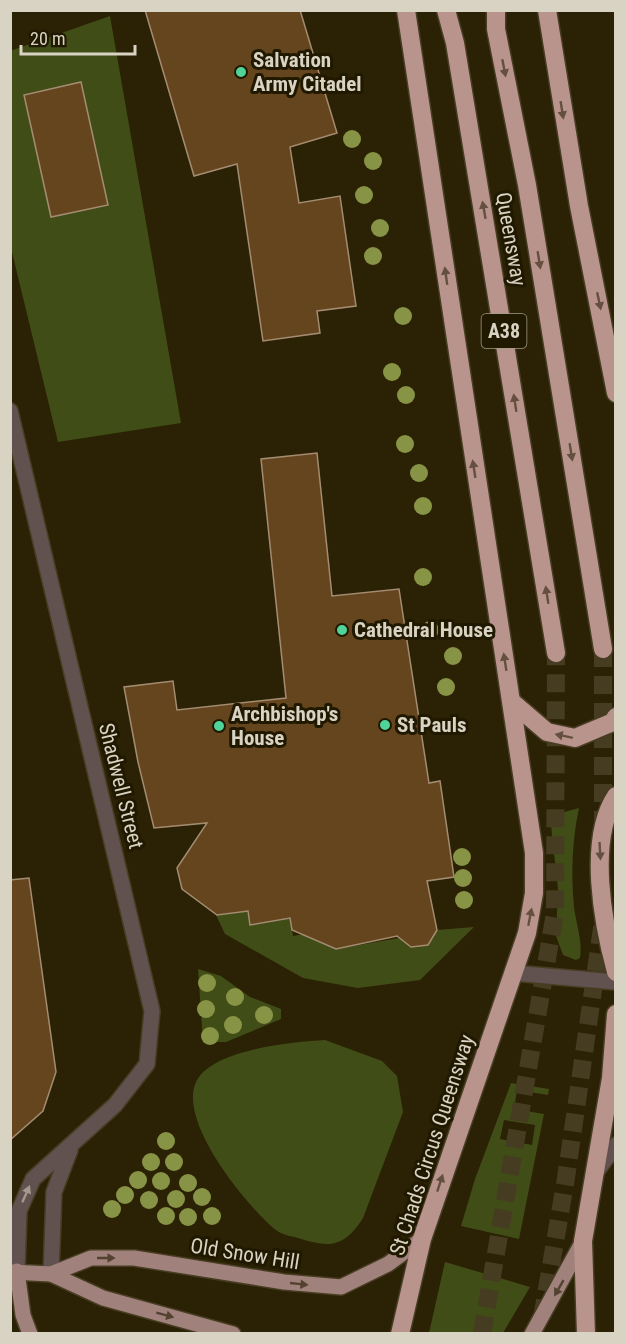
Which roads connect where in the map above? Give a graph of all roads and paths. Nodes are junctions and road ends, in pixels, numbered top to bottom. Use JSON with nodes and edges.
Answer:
{"nodes":[{"id":1,"x":405,"y":10,"type":"edge"},
{"id":2,"x":446,"y":10,"type":"edge"},
{"id":3,"x":496,"y":10,"type":"edge"},
{"id":4,"x":547,"y":10,"type":"edge"},
{"id":5,"x":614,"y":367,"type":"edge"},
{"id":6,"x":615,"y":393,"type":"edge"},
{"id":7,"x":10,"y":411,"type":"edge"},
{"id":8,"x":603,"y":649,"type":"tunnel mouth"},
{"id":9,"x":556,"y":653,"type":"tunnel mouth"},
{"id":10,"x":512,"y":702,"type":"junction"},
{"id":11,"x":615,"y":717,"type":"edge"},
{"id":12,"x":615,"y":796,"type":"edge"},
{"id":13,"x":615,"y":972,"type":"edge"},
{"id":14,"x":513,"y":973,"type":"junction"},
{"id":15,"x":615,"y":982,"type":"edge"},
{"id":16,"x":615,"y":1014,"type":"edge"},
{"id":17,"x":615,"y":1145,"type":"edge"},
{"id":18,"x":72,"y":1147,"type":"junction"},
{"id":19,"x":596,"y":1172,"type":"junction"},
{"id":20,"x":422,"y":1239,"type":"junction"},
{"id":21,"x":583,"y":1241,"type":"junction"},
{"id":22,"x":14,"y":1272,"type":"edge"},
{"id":23,"x":51,"y":1274,"type":"junction"},
{"id":24,"x":30,"y":1334,"type":"edge"},
{"id":25,"x":233,"y":1334,"type":"edge"},
{"id":26,"x":400,"y":1334,"type":"edge"},
{"id":27,"x":532,"y":1334,"type":"edge"},
{"id":28,"x":586,"y":1334,"type":"edge"}],
"edges":[{"from":10,"to":1,"type":"highway","name":"St Chads Circus Queensway","one_way":true},
{"from":9,"to":2,"type":"highway","name":"Queensway","number":"A38","one_way":true},
{"from":3,"to":8,"type":"highway","name":"Queensway","number":"A38","one_way":true},
{"from":4,"to":5,"type":"highway","one_way":true},
{"from":5,"to":6,"type":"highway"},
{"from":7,"to":18,"type":"street","name":"Shadwell Street"},
{"from":11,"to":10,"type":"highway","one_way":true},
{"from":14,"to":10,"type":"highway","name":"St Chads Circus Queensway","one_way":true},
{"from":12,"to":13,"type":"highway","one_way":true},
{"from":14,"to":15,"type":"street"},
{"from":20,"to":14,"type":"highway","name":"St Chads Circus Queensway","one_way":true},
{"from":16,"to":19,"type":"highway"},
{"from":17,"to":19,"type":"street"},
{"from":22,"to":18,"type":"street","name":"Shadwell Street","one_way":true},
{"from":18,"to":23,"type":"street","name":"Shadwell Street"},
{"from":19,"to":21,"type":"highway"},
{"from":23,"to":20,"type":"main road","name":"Old Snow Hill","one_way":true},
{"from":20,"to":26,"type":"highway","name":"St Chads Circus Queensway"},
{"from":21,"to":27,"type":"main road","one_way":true},
{"from":21,"to":28,"type":"highway"},
{"from":22,"to":23,"type":"main road","name":"Old Snow Hill"},
{"from":22,"to":24,"type":"main road"},
{"from":23,"to":25,"type":"main road","name":"Old Snow Hill","one_way":true}]}
